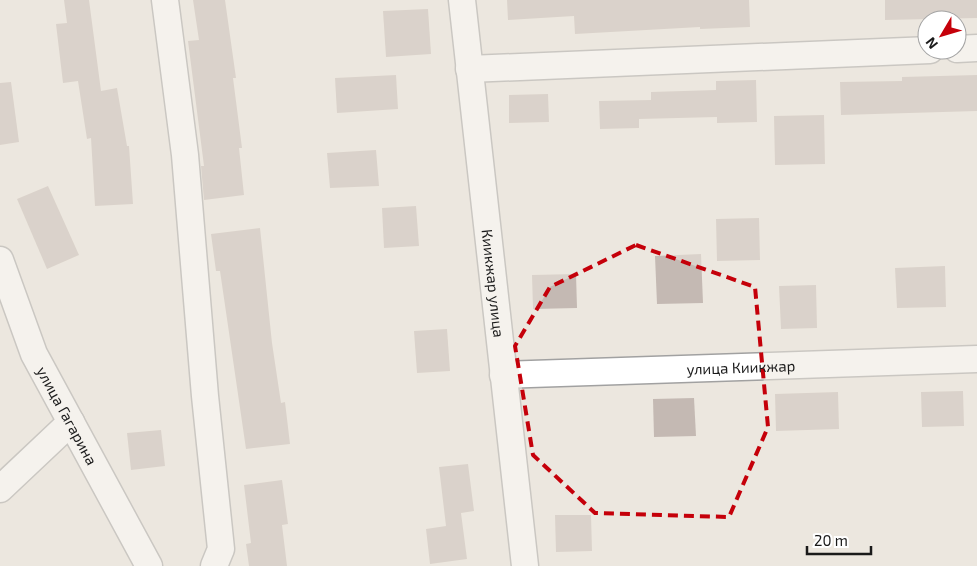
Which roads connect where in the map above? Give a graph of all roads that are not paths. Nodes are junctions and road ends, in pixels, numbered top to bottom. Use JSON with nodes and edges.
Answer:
{"nodes":[{"id":1,"x":165,"y":0,"type":"edge"},
{"id":2,"x":462,"y":0,"type":"edge"},
{"id":3,"x":917,"y":51,"type":"edge"},
{"id":4,"x":469,"y":69,"type":"junction"},
{"id":5,"x":0,"y":260,"type":"edge"},
{"id":6,"x":977,"y":359,"type":"edge"},
{"id":7,"x":503,"y":375,"type":"junction"},
{"id":8,"x":71,"y":422,"type":"junction"},
{"id":9,"x":0,"y":490,"type":"edge"},
{"id":10,"x":149,"y":566,"type":"edge"},
{"id":11,"x":214,"y":566,"type":"edge"},
{"id":12,"x":525,"y":566,"type":"edge"}],
"edges":[{"from":1,"to":11,"type":"street"},
{"from":2,"to":4,"type":"street","name":"Киикжар улица"},
{"from":3,"to":4,"type":"street"},
{"from":4,"to":7,"type":"street","name":"Киикжар улица"},
{"from":5,"to":8,"type":"street","name":"улица Гагарина"},
{"from":6,"to":7,"type":"street","name":"улица Киикжар"},
{"from":7,"to":12,"type":"street","name":"Киикжар улица"},
{"from":8,"to":9,"type":"street"},
{"from":8,"to":10,"type":"street","name":"улица Гагарина"}]}
